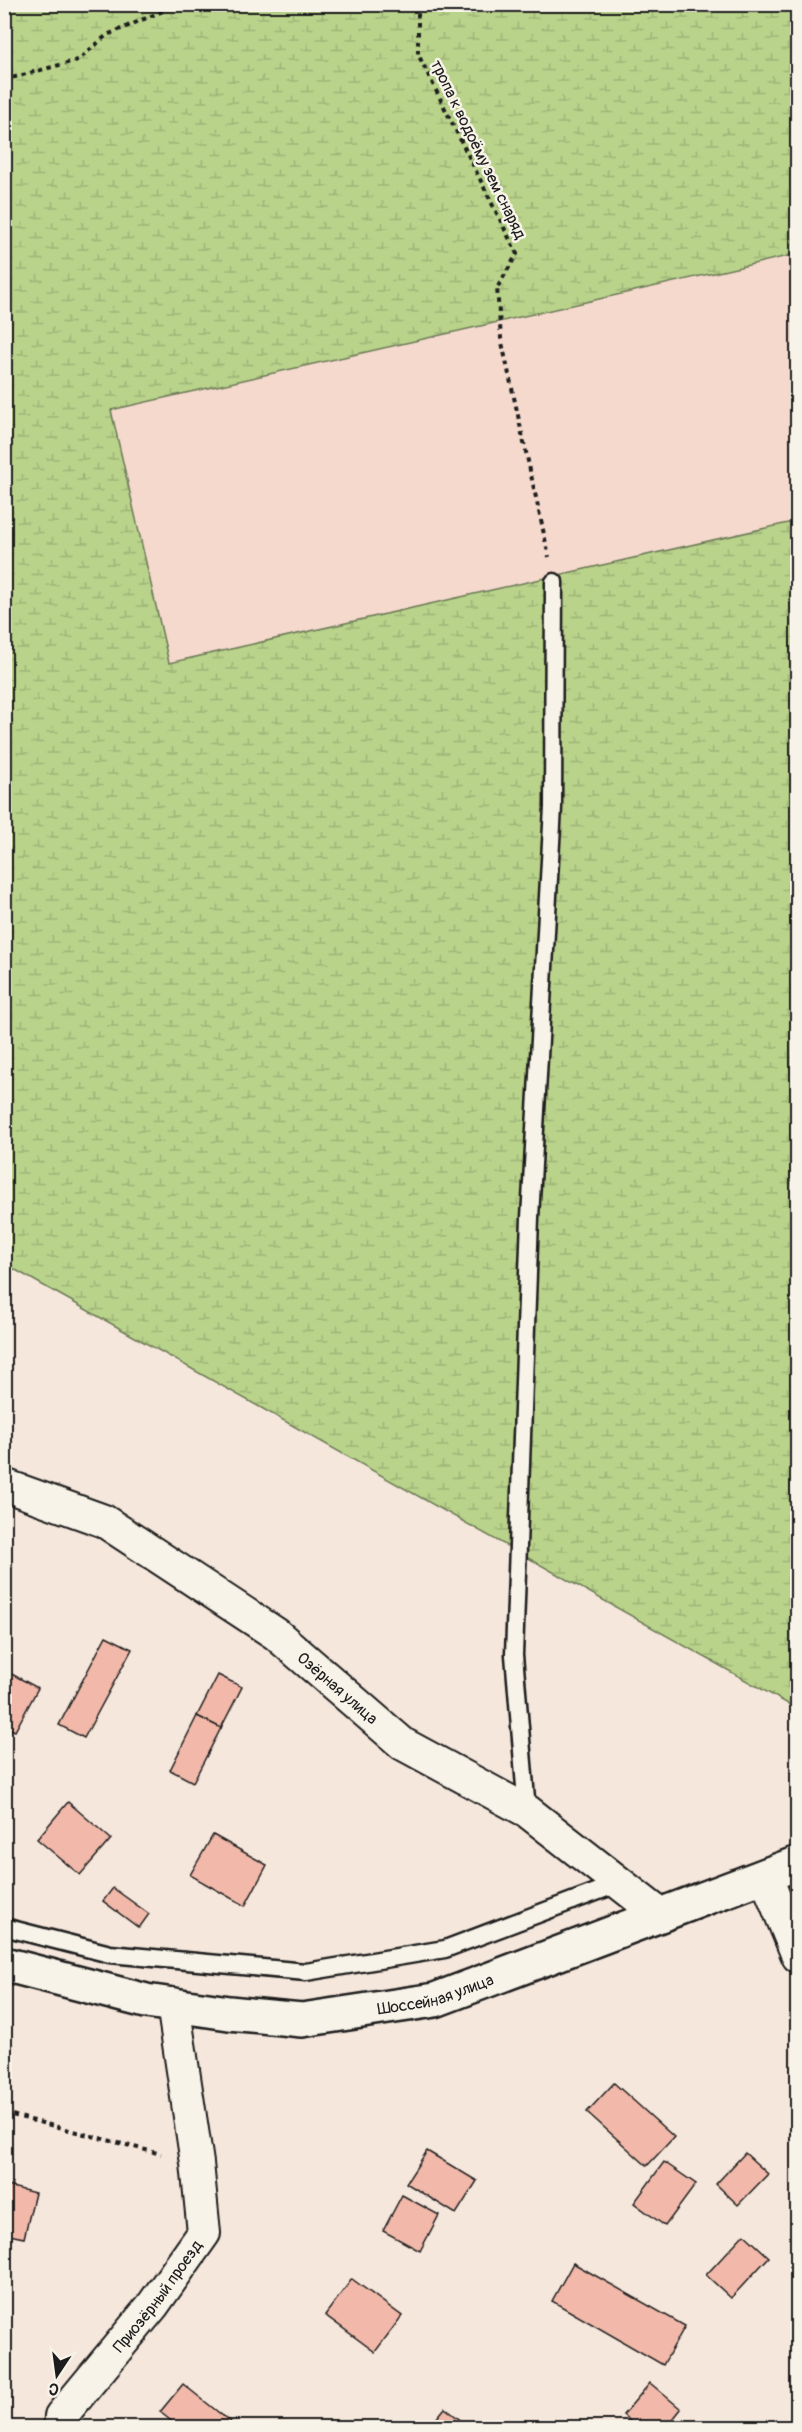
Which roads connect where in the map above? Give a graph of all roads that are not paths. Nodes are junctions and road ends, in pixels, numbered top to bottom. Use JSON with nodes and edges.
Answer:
{"nodes":[{"id":1,"x":554,"y":582,"type":"road end"},
{"id":2,"x":4,"y":1485,"type":"edge"},
{"id":3,"x":527,"y":1811,"type":"junction"},
{"id":4,"x":798,"y":1863,"type":"edge"},
{"id":5,"x":765,"y":1875,"type":"junction"},
{"id":6,"x":620,"y":1883,"type":"junction"},
{"id":7,"x":659,"y":1914,"type":"junction"},
{"id":8,"x":4,"y":1927,"type":"edge"},
{"id":9,"x":798,"y":1956,"type":"edge"},
{"id":10,"x":4,"y":1964,"type":"edge"},
{"id":11,"x":172,"y":2004,"type":"junction"},
{"id":12,"x":60,"y":2427,"type":"edge"}],
"edges":[{"from":1,"to":3,"type":"lane"},
{"from":2,"to":3,"type":"street","name":"Озёрная улица"},
{"from":3,"to":6,"type":"street","name":"Озёрная улица"},
{"from":4,"to":5,"type":"main road","name":"Шоссейная улица"},
{"from":5,"to":7,"type":"main road","name":"Шоссейная улица"},
{"from":5,"to":9,"type":"street"},
{"from":6,"to":7,"type":"street","name":"Озёрная улица"},
{"from":6,"to":8,"type":"lane"},
{"from":7,"to":11,"type":"main road","name":"Шоссейная улица"},
{"from":10,"to":11,"type":"main road","name":"Шоссейная улица"},
{"from":11,"to":12,"type":"street","name":"Приозёрный проезд"}]}
